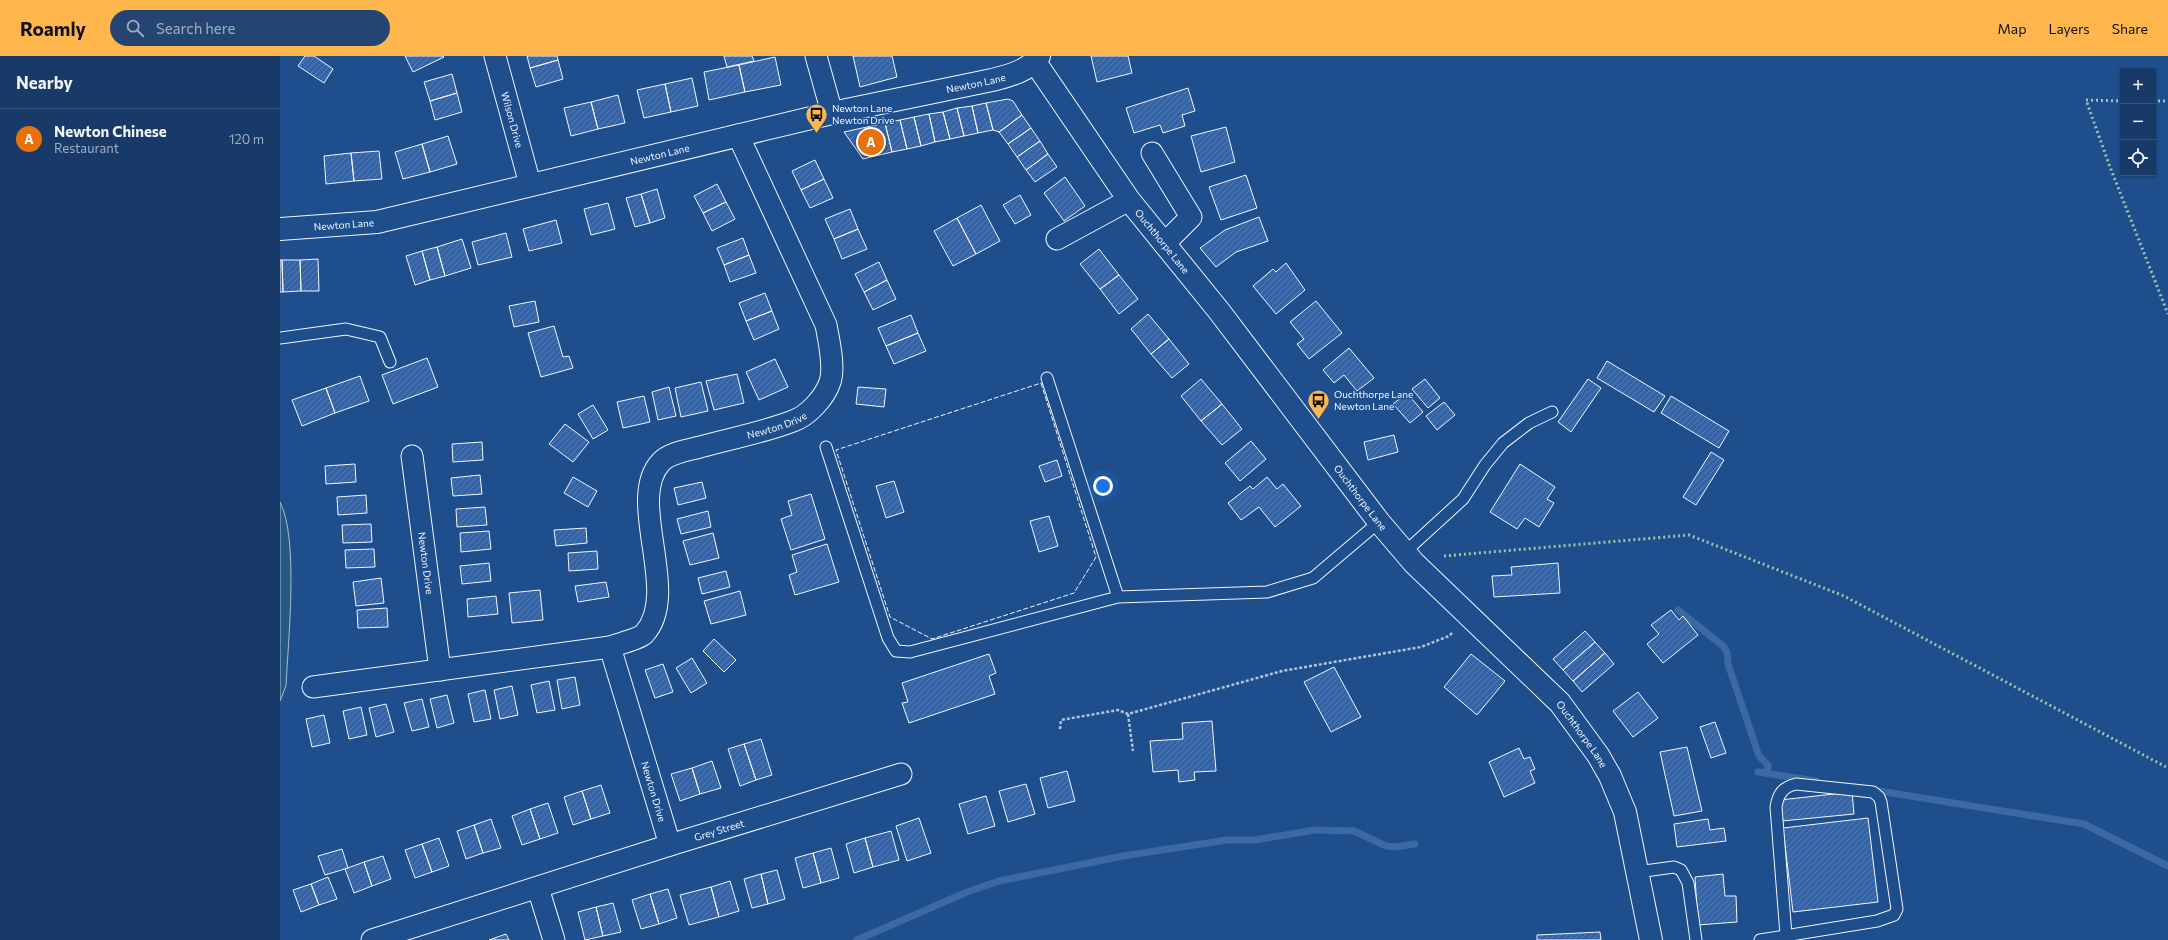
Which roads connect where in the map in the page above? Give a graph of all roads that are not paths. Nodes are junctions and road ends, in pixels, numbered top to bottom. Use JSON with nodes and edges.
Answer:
{"nodes":[{"id":1,"x":495,"y":56,"type":"edge"},
{"id":2,"x":816,"y":56,"type":"edge"},
{"id":3,"x":1037,"y":59,"type":"edge"},
{"id":4,"x":832,"y":113,"type":"junction"},
{"id":5,"x":738,"y":135,"type":"junction"},
{"id":6,"x":1152,"y":153,"type":"dead end"},
{"id":7,"x":530,"y":184,"type":"junction"},
{"id":8,"x":1129,"y":200,"type":"junction"},
{"id":9,"x":280,"y":229,"type":"edge"},
{"id":10,"x":1057,"y":239,"type":"dead end"},
{"id":11,"x":1164,"y":244,"type":"junction"},
{"id":12,"x":280,"y":338,"type":"edge"},
{"id":13,"x":390,"y":362,"type":"dead end"},
{"id":14,"x":1047,"y":378,"type":"dead end"},
{"id":15,"x":1552,"y":412,"type":"dead end"},
{"id":16,"x":826,"y":447,"type":"dead end"},
{"id":17,"x":412,"y":456,"type":"dead end"},
{"id":18,"x":1379,"y":522,"type":"junction"},
{"id":19,"x":1405,"y":552,"type":"junction"},
{"id":20,"x":1118,"y":597,"type":"junction"},
{"id":21,"x":610,"y":647,"type":"junction"},
{"id":22,"x":440,"y":670,"type":"junction"},
{"id":23,"x":312,"y":687,"type":"dead end"},
{"id":24,"x":901,"y":774,"type":"dead end"},
{"id":25,"x":670,"y":845,"type":"junction"},
{"id":26,"x":1637,"y":872,"type":"junction"},
{"id":27,"x":538,"y":888,"type":"junction"},
{"id":28,"x":1786,"y":935,"type":"junction"},
{"id":29,"x":372,"y":940,"type":"edge"},
{"id":30,"x":554,"y":940,"type":"edge"},
{"id":31,"x":1651,"y":940,"type":"edge"},
{"id":32,"x":1696,"y":940,"type":"edge"},
{"id":33,"x":1760,"y":940,"type":"edge"}],
"edges":[{"from":1,"to":7,"type":"street","name":"Wilson Drive"},
{"from":2,"to":4,"type":"street"},
{"from":3,"to":4,"type":"street","name":"Newton Lane"},
{"from":3,"to":8,"type":"street","name":"Ouchthorpe Lane"},
{"from":4,"to":5,"type":"street","name":"Newton Lane"},
{"from":5,"to":7,"type":"street","name":"Newton Lane"},
{"from":5,"to":21,"type":"street","name":"Newton Drive"},
{"from":6,"to":11,"type":"street"},
{"from":7,"to":9,"type":"street","name":"Newton Lane"},
{"from":8,"to":10,"type":"street"},
{"from":8,"to":11,"type":"street","name":"Ouchthorpe Lane"},
{"from":11,"to":18,"type":"street","name":"Ouchthorpe Lane"},
{"from":12,"to":13,"type":"lane"},
{"from":14,"to":20,"type":"lane"},
{"from":15,"to":19,"type":"lane"},
{"from":16,"to":20,"type":"lane"},
{"from":17,"to":22,"type":"street","name":"Newton Drive"},
{"from":18,"to":19,"type":"street","name":"Ouchthorpe Lane"},
{"from":18,"to":20,"type":"lane"},
{"from":19,"to":26,"type":"street","name":"Ouchthorpe Lane"},
{"from":21,"to":22,"type":"street","name":"Newton Drive"},
{"from":21,"to":25,"type":"street","name":"Newton Drive"},
{"from":22,"to":23,"type":"street","name":"Newton Drive"},
{"from":24,"to":25,"type":"street","name":"Grey Street"},
{"from":25,"to":27,"type":"street","name":"Grey Street"},
{"from":26,"to":31,"type":"street","name":"Ouchthorpe Lane"},
{"from":26,"to":32,"type":"lane"},
{"from":27,"to":29,"type":"street","name":"Grey Street"},
{"from":27,"to":30,"type":"street"},
{"from":28,"to":28,"type":"lane"},
{"from":28,"to":33,"type":"lane"}]}
